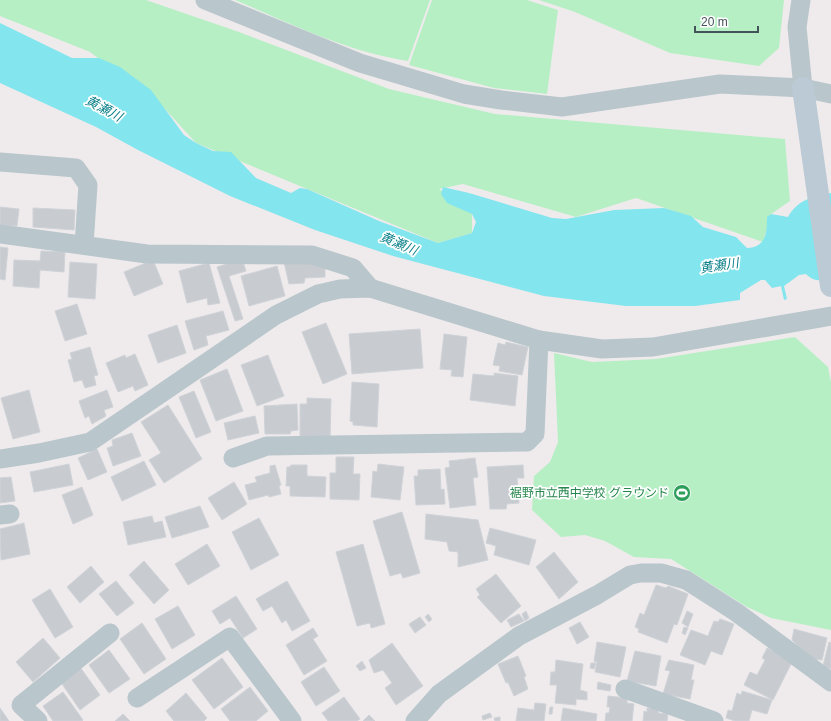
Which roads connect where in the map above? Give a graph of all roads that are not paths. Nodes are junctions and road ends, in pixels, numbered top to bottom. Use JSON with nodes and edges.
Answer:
{"nodes":[{"id":1,"x":205,"y":0,"type":"edge"},
{"id":2,"x":801,"y":0,"type":"edge"},
{"id":3,"x":803,"y":88,"type":"junction"},
{"id":4,"x":831,"y":94,"type":"edge"},
{"id":5,"x":0,"y":162,"type":"edge"},
{"id":6,"x":0,"y":234,"type":"edge"},
{"id":7,"x":84,"y":245,"type":"junction"},
{"id":8,"x":831,"y":286,"type":"edge"},
{"id":9,"x":370,"y":288,"type":"junction"},
{"id":10,"x":831,"y":316,"type":"edge"},
{"id":11,"x":539,"y":340,"type":"junction"},
{"id":12,"x":233,"y":458,"type":"dead end"},
{"id":13,"x":0,"y":459,"type":"edge"},
{"id":14,"x":110,"y":633,"type":"dead end"},
{"id":15,"x":831,"y":682,"type":"edge"},
{"id":16,"x":625,"y":689,"type":"dead end"},
{"id":17,"x":137,"y":698,"type":"dead end"},
{"id":18,"x":38,"y":721,"type":"edge"},
{"id":19,"x":292,"y":721,"type":"edge"},
{"id":20,"x":415,"y":721,"type":"edge"},
{"id":21,"x":714,"y":721,"type":"edge"}],
"edges":[{"from":1,"to":3,"type":"street"},
{"from":2,"to":3,"type":"street"},
{"from":3,"to":4,"type":"street"},
{"from":3,"to":8,"type":"street"},
{"from":5,"to":7,"type":"street"},
{"from":6,"to":7,"type":"street"},
{"from":7,"to":9,"type":"street"},
{"from":9,"to":11,"type":"street"},
{"from":9,"to":13,"type":"street"},
{"from":10,"to":11,"type":"street"},
{"from":11,"to":12,"type":"street"},
{"from":14,"to":18,"type":"street"},
{"from":15,"to":20,"type":"street"},
{"from":16,"to":21,"type":"street"},
{"from":17,"to":19,"type":"street"}]}
